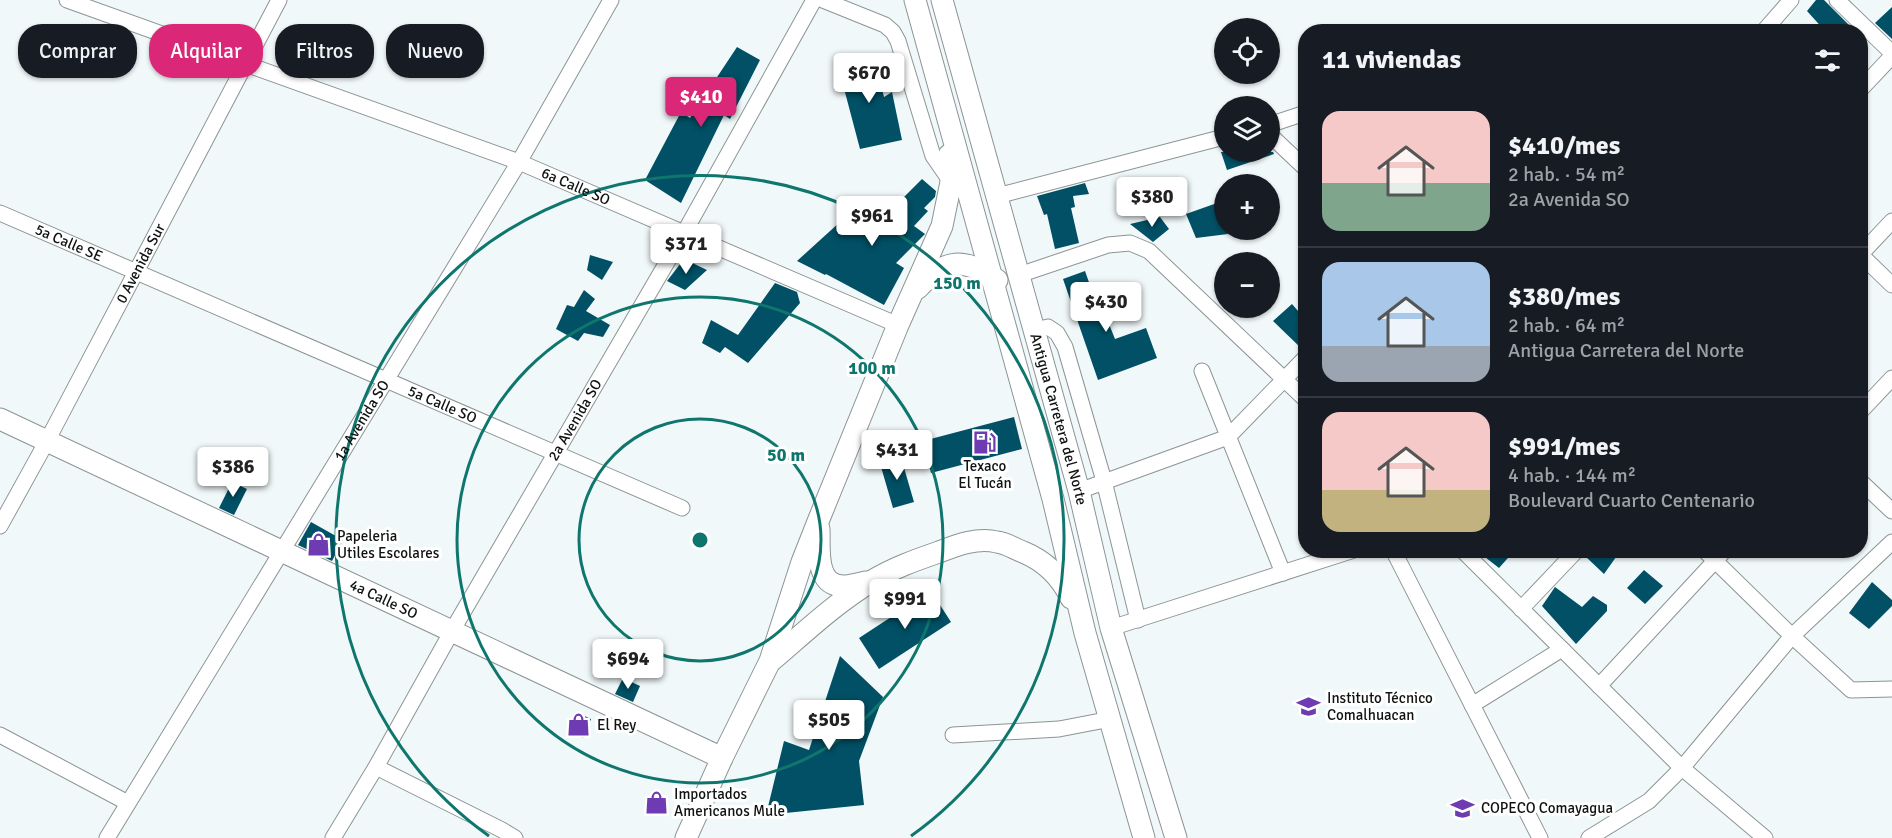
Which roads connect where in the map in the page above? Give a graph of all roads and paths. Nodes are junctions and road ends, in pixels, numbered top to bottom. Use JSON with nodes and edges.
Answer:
{"nodes":[{"id":1,"x":67,"y":0,"type":"edge"},
{"id":2,"x":279,"y":0,"type":"edge"},
{"id":3,"x":611,"y":0,"type":"edge"},
{"id":4,"x":814,"y":0,"type":"edge"},
{"id":5,"x":823,"y":0,"type":"edge"},
{"id":6,"x":915,"y":0,"type":"edge"},
{"id":7,"x":942,"y":0,"type":"edge"},
{"id":8,"x":1791,"y":0,"type":"edge"},
{"id":9,"x":1837,"y":0,"type":"edge"},
{"id":10,"x":1770,"y":24,"type":"edge"},
{"id":11,"x":1861,"y":24,"type":"edge"},
{"id":12,"x":149,"y":29,"type":"edge"},
{"id":13,"x":263,"y":31,"type":"edge"},
{"id":14,"x":1868,"y":31,"type":"edge"},
{"id":15,"x":1892,"y":55,"type":"edge"},
{"id":16,"x":263,"y":69,"type":"edge"},
{"id":17,"x":238,"y":78,"type":"edge"},
{"id":18,"x":1868,"y":81,"type":"edge"},
{"id":19,"x":1298,"y":115,"type":"edge"},
{"id":20,"x":948,"y":118,"type":"junction"},
{"id":21,"x":1280,"y":121,"type":"edge"},
{"id":22,"x":1214,"y":140,"type":"edge"},
{"id":23,"x":1280,"y":144,"type":"edge"},
{"id":24,"x":1298,"y":161,"type":"edge"},
{"id":25,"x":519,"y":162,"type":"junction"},
{"id":26,"x":951,"y":182,"type":"junction"},
{"id":27,"x":997,"y":196,"type":"junction"},
{"id":28,"x":0,"y":213,"type":"edge"},
{"id":29,"x":1892,"y":221,"type":"edge"},
{"id":30,"x":684,"y":233,"type":"junction"},
{"id":31,"x":1868,"y":246,"type":"edge"},
{"id":32,"x":1868,"y":262,"type":"edge"},
{"id":33,"x":137,"y":272,"type":"junction"},
{"id":34,"x":1019,"y":275,"type":"junction"},
{"id":35,"x":991,"y":276,"type":"junction"},
{"id":36,"x":1892,"y":285,"type":"edge"},
{"id":37,"x":913,"y":292,"type":"junction"},
{"id":38,"x":1026,"y":300,"type":"junction"},
{"id":39,"x":898,"y":325,"type":"junction"},
{"id":40,"x":1035,"y":330,"type":"junction"},
{"id":41,"x":1298,"y":365,"type":"edge"},
{"id":42,"x":1202,"y":370,"type":"dead end"},
{"id":43,"x":1892,"y":378,"type":"edge"},
{"id":44,"x":386,"y":380,"type":"junction"},
{"id":45,"x":1284,"y":380,"type":"junction"},
{"id":46,"x":1298,"y":393,"type":"edge"},
{"id":47,"x":1868,"y":404,"type":"edge"},
{"id":48,"x":0,"y":419,"type":"edge"},
{"id":49,"x":1228,"y":437,"type":"junction"},
{"id":50,"x":48,"y":441,"type":"junction"},
{"id":51,"x":555,"y":453,"type":"junction"},
{"id":52,"x":1104,"y":482,"type":"junction"},
{"id":53,"x":1868,"y":488,"type":"edge"},
{"id":54,"x":1078,"y":491,"type":"junction"},
{"id":55,"x":682,"y":508,"type":"dead end"},
{"id":56,"x":1892,"y":511,"type":"edge"},
{"id":57,"x":819,"y":519,"type":"junction"},
{"id":58,"x":0,"y":526,"type":"edge"},
{"id":59,"x":1892,"y":542,"type":"edge"},
{"id":60,"x":281,"y":551,"type":"junction"},
{"id":61,"x":1329,"y":558,"type":"edge"},
{"id":62,"x":1397,"y":558,"type":"edge"},
{"id":63,"x":1470,"y":558,"type":"edge"},
{"id":64,"x":1569,"y":558,"type":"edge"},
{"id":65,"x":1711,"y":558,"type":"edge"},
{"id":66,"x":1719,"y":558,"type":"edge"},
{"id":67,"x":1283,"y":573,"type":"junction"},
{"id":68,"x":872,"y":581,"type":"junction"},
{"id":69,"x":1521,"y":609,"type":"junction"},
{"id":70,"x":1137,"y":620,"type":"junction"},
{"id":71,"x":1111,"y":628,"type":"junction"},
{"id":72,"x":452,"y":631,"type":"junction"},
{"id":73,"x":1085,"y":633,"type":"junction"},
{"id":74,"x":1792,"y":636,"type":"junction"},
{"id":75,"x":1562,"y":649,"type":"junction"},
{"id":76,"x":770,"y":661,"type":"junction"},
{"id":77,"x":1599,"y":686,"type":"junction"},
{"id":78,"x":1892,"y":689,"type":"edge"},
{"id":79,"x":1472,"y":705,"type":"junction"},
{"id":80,"x":1110,"y":719,"type":"junction"},
{"id":81,"x":0,"y":735,"type":"edge"},
{"id":82,"x":953,"y":735,"type":"dead end"},
{"id":83,"x":722,"y":758,"type":"junction"},
{"id":84,"x":376,"y":767,"type":"junction"},
{"id":85,"x":1682,"y":768,"type":"junction"},
{"id":86,"x":128,"y":803,"type":"junction"},
{"id":87,"x":505,"y":835,"type":"edge"},
{"id":88,"x":107,"y":838,"type":"edge"},
{"id":89,"x":333,"y":838,"type":"edge"},
{"id":90,"x":686,"y":838,"type":"edge"},
{"id":91,"x":1144,"y":838,"type":"edge"},
{"id":92,"x":1176,"y":838,"type":"edge"},
{"id":93,"x":1540,"y":838,"type":"edge"},
{"id":94,"x":1589,"y":838,"type":"edge"},
{"id":95,"x":1765,"y":838,"type":"edge"}],
"edges":[{"from":1,"to":12,"type":"street","name":"6a Calle SO"},
{"from":2,"to":13,"type":"street","name":"0 Avenida Sur"},
{"from":3,"to":25,"type":"street","name":"1a Avenida SO"},
{"from":4,"to":30,"type":"street","name":"2a Avenida SO"},
{"from":5,"to":26,"type":"street"},
{"from":6,"to":20,"type":"main road","name":"Antigua Carretera del Norte"},
{"from":7,"to":27,"type":"main road","name":"Antigua Carretera del Norte"},
{"from":8,"to":10,"type":"street"},
{"from":9,"to":11,"type":"street"},
{"from":14,"to":15,"type":"street"},
{"from":15,"to":18,"type":"street"},
{"from":16,"to":25,"type":"street","name":"6a Calle SO"},
{"from":17,"to":33,"type":"street","name":"0 Avenida Sur"},
{"from":19,"to":21,"type":"street"},
{"from":20,"to":26,"type":"main road"},
{"from":20,"to":35,"type":"main road","name":"Antigua Carretera del Norte"},
{"from":22,"to":27,"type":"street"},
{"from":23,"to":24,"type":"street"},
{"from":25,"to":30,"type":"street","name":"6a Calle SO"},
{"from":25,"to":44,"type":"street","name":"1a Avenida SO"},
{"from":26,"to":37,"type":"main road"},
{"from":27,"to":34,"type":"main road","name":"Antigua Carretera del Norte"},
{"from":28,"to":33,"type":"street","name":"5a Calle SE"},
{"from":29,"to":31,"type":"street"},
{"from":30,"to":39,"type":"street","name":"6a Calle SO"},
{"from":30,"to":51,"type":"street","name":"2a Avenida SO"},
{"from":32,"to":36,"type":"street"},
{"from":33,"to":44,"type":"street","name":"5a Calle SO"},
{"from":33,"to":50,"type":"street","name":"0 Avenida Sur"},
{"from":34,"to":38,"type":"main road","name":"Antigua Carretera del Norte"},
{"from":34,"to":45,"type":"street"},
{"from":35,"to":37,"type":"main road"},
{"from":35,"to":38,"type":"main road"},
{"from":35,"to":73,"type":"main road","name":"Antigua Carretera del Norte"},
{"from":37,"to":39,"type":"main road"},
{"from":38,"to":40,"type":"main road","name":"Antigua Carretera del Norte"},
{"from":39,"to":57,"type":"main road"},
{"from":40,"to":52,"type":"street"},
{"from":40,"to":54,"type":"main road","name":"Antigua Carretera del Norte"},
{"from":41,"to":45,"type":"street"},
{"from":42,"to":49,"type":"street"},
{"from":43,"to":47,"type":"street"},
{"from":44,"to":51,"type":"street","name":"5a Calle SO"},
{"from":44,"to":60,"type":"street","name":"1a Avenida SO"},
{"from":45,"to":46,"type":"street"},
{"from":45,"to":49,"type":"street"},
{"from":48,"to":50,"type":"main road","name":"4a Calle SO"},
{"from":49,"to":52,"type":"street"},
{"from":49,"to":67,"type":"street"},
{"from":50,"to":58,"type":"street","name":"0 Avenida Sur"},
{"from":50,"to":60,"type":"main road","name":"4a Calle SO"},
{"from":51,"to":55,"type":"street","name":"5a Calle SO"},
{"from":51,"to":72,"type":"street","name":"2a Avenida SO"},
{"from":52,"to":54,"type":"street"},
{"from":52,"to":70,"type":"street"},
{"from":53,"to":56,"type":"street"},
{"from":54,"to":71,"type":"main road","name":"Antigua Carretera del Norte"},
{"from":57,"to":68,"type":"main road"},
{"from":57,"to":76,"type":"main road"},
{"from":59,"to":74,"type":"street"},
{"from":60,"to":72,"type":"main road","name":"4a Calle SO"},
{"from":60,"to":86,"type":"street","name":"1a Avenida SO"},
{"from":61,"to":67,"type":"street"},
{"from":62,"to":79,"type":"street"},
{"from":63,"to":69,"type":"street"},
{"from":64,"to":69,"type":"street"},
{"from":65,"to":77,"type":"street"},
{"from":66,"to":74,"type":"street"},
{"from":67,"to":70,"type":"street"},
{"from":68,"to":73,"type":"main road"},
{"from":68,"to":76,"type":"main road"},
{"from":69,"to":75,"type":"street"},
{"from":70,"to":71,"type":"street"},
{"from":71,"to":92,"type":"main road","name":"Antigua Carretera del Norte"},
{"from":72,"to":83,"type":"main road","name":"4a Calle SO"},
{"from":72,"to":84,"type":"street","name":"2a Avenida SO"},
{"from":73,"to":80,"type":"main road","name":"Antigua Carretera del Norte"},
{"from":74,"to":78,"type":"street"},
{"from":74,"to":85,"type":"street"},
{"from":75,"to":77,"type":"street"},
{"from":75,"to":79,"type":"street"},
{"from":76,"to":83,"type":"main road"},
{"from":77,"to":85,"type":"street"},
{"from":79,"to":93,"type":"street"},
{"from":80,"to":82,"type":"street"},
{"from":80,"to":91,"type":"main road","name":"Antigua Carretera del Norte"},
{"from":81,"to":86,"type":"street"},
{"from":83,"to":90,"type":"main road"},
{"from":84,"to":87,"type":"street"},
{"from":84,"to":89,"type":"street","name":"2a Avenida SO"},
{"from":85,"to":94,"type":"street"},
{"from":85,"to":95,"type":"street"},
{"from":86,"to":88,"type":"street","name":"1a Avenida SO"}]}
